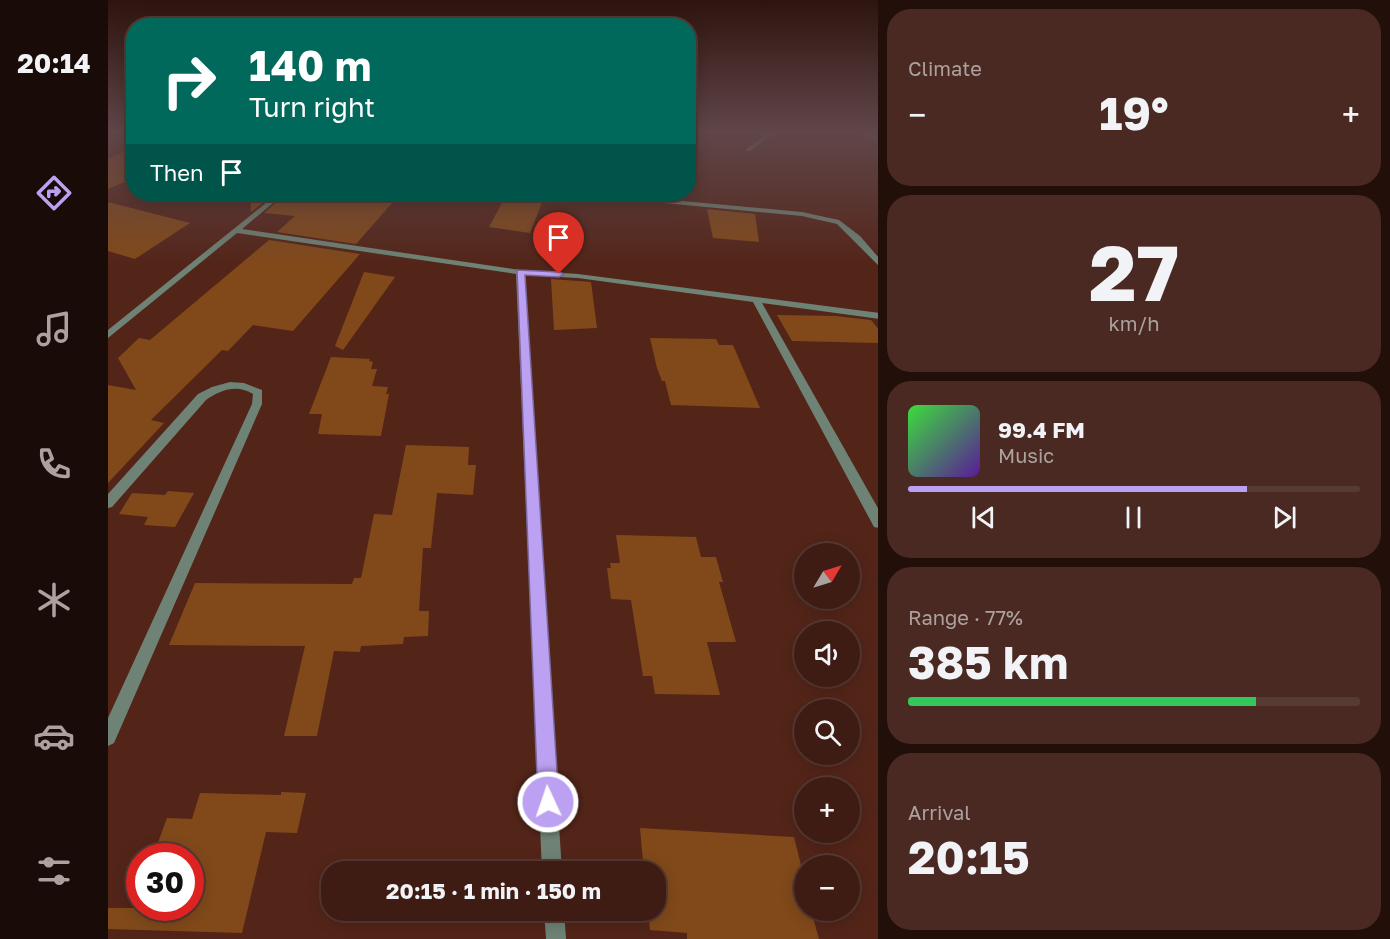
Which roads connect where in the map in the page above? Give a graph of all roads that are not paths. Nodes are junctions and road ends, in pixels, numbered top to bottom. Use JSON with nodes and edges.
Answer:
{"nodes":[{"id":1,"x":273,"y":201,"type":"edge"},
{"id":2,"x":693,"y":201,"type":"edge"},
{"id":3,"x":237,"y":231,"type":"junction"},
{"id":4,"x":878,"y":263,"type":"edge"},
{"id":5,"x":520,"y":272,"type":"junction"},
{"id":6,"x":755,"y":298,"type":"junction"},
{"id":7,"x":878,"y":316,"type":"edge"},
{"id":8,"x":108,"y":335,"type":"edge"},
{"id":9,"x":108,"y":503,"type":"edge"},
{"id":10,"x":878,"y":521,"type":"edge"},
{"id":11,"x":108,"y":737,"type":"edge"},
{"id":12,"x":551,"y":861,"type":"edge"},
{"id":13,"x":555,"y":921,"type":"edge"},
{"id":14,"x":556,"y":939,"type":"edge"}],
"edges":[{"from":1,"to":3,"type":"street"},
{"from":2,"to":4,"type":"street"},
{"from":3,"to":5,"type":"street"},
{"from":3,"to":8,"type":"street"},
{"from":5,"to":6,"type":"street"},
{"from":5,"to":12,"type":"street"},
{"from":6,"to":7,"type":"street"},
{"from":6,"to":10,"type":"street"},
{"from":9,"to":11,"type":"street"},
{"from":13,"to":14,"type":"street"}]}
